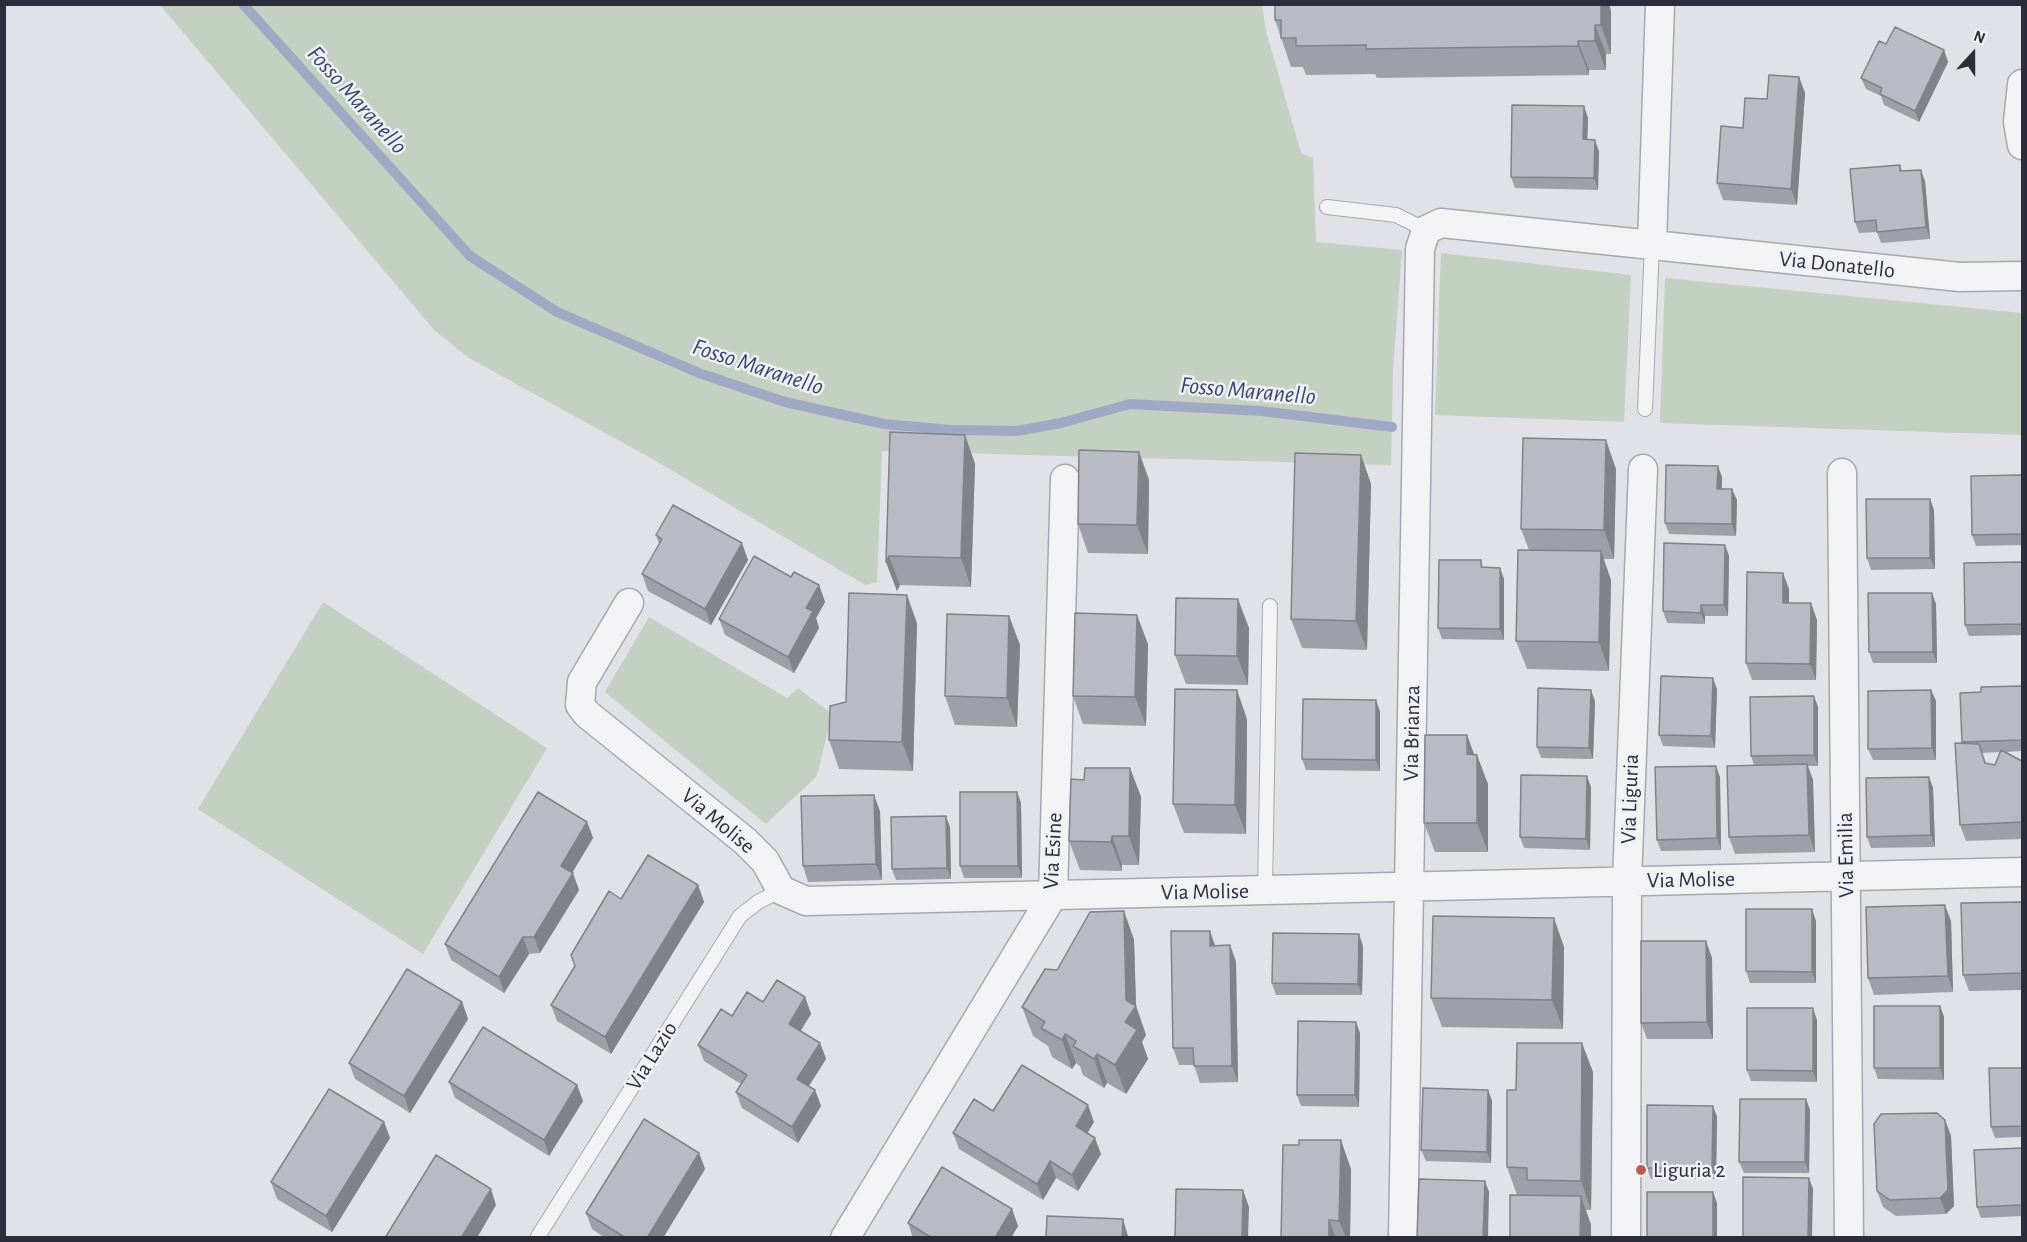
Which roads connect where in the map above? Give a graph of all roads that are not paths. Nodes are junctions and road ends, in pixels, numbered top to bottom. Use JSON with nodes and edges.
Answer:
{"nodes":[{"id":1,"x":1660,"y":4,"type":"edge"},
{"id":2,"x":2022,"y":84,"type":"edge"},
{"id":3,"x":2022,"y":145,"type":"edge"},
{"id":4,"x":1327,"y":207,"type":"dead end"},
{"id":5,"x":1426,"y":230,"type":"junction"},
{"id":6,"x":1652,"y":245,"type":"junction"},
{"id":7,"x":2022,"y":276,"type":"edge"},
{"id":8,"x":1645,"y":409,"type":"dead end"},
{"id":9,"x":1643,"y":469,"type":"dead end"},
{"id":10,"x":1842,"y":473,"type":"dead end"},
{"id":11,"x":1065,"y":479,"type":"dead end"},
{"id":12,"x":629,"y":603,"type":"dead end"},
{"id":13,"x":1270,"y":606,"type":"dead end"},
{"id":14,"x":2022,"y":872,"type":"edge"},
{"id":15,"x":1846,"y":876,"type":"junction"},
{"id":16,"x":1627,"y":881,"type":"junction"},
{"id":17,"x":1409,"y":887,"type":"junction"},
{"id":18,"x":1265,"y":890,"type":"junction"},
{"id":19,"x":781,"y":891,"type":"junction"},
{"id":20,"x":1053,"y":895,"type":"junction"},
{"id":21,"x":537,"y":1238,"type":"edge"},
{"id":22,"x":845,"y":1238,"type":"edge"},
{"id":23,"x":1403,"y":1238,"type":"edge"},
{"id":24,"x":1626,"y":1238,"type":"edge"},
{"id":25,"x":1849,"y":1238,"type":"edge"}],
"edges":[{"from":1,"to":6,"type":"street"},
{"from":2,"to":3,"type":"street"},
{"from":4,"to":5,"type":"lane"},
{"from":5,"to":6,"type":"street","name":"Via Donatello"},
{"from":5,"to":17,"type":"street","name":"Via Brianza"},
{"from":6,"to":7,"type":"street","name":"Via Donatello"},
{"from":6,"to":8,"type":"lane"},
{"from":9,"to":16,"type":"street","name":"Via Liguria"},
{"from":10,"to":15,"type":"street","name":"Via Emilia"},
{"from":11,"to":20,"type":"street","name":"Via Esine"},
{"from":12,"to":19,"type":"street","name":"Via Molise"},
{"from":13,"to":18,"type":"lane"},
{"from":14,"to":15,"type":"street","name":"Via Molise"},
{"from":15,"to":16,"type":"street","name":"Via Molise"},
{"from":15,"to":25,"type":"street","name":"Via Emilia"},
{"from":16,"to":17,"type":"street","name":"Via Molise"},
{"from":16,"to":24,"type":"street","name":"Via Liguria"},
{"from":17,"to":18,"type":"street","name":"Via Molise"},
{"from":17,"to":23,"type":"street","name":"Via Brianza"},
{"from":18,"to":20,"type":"street","name":"Via Molise"},
{"from":19,"to":20,"type":"street","name":"Via Molise"},
{"from":19,"to":21,"type":"lane","name":"Via Lazio"},
{"from":20,"to":22,"type":"street","name":"Via Esine"}]}
